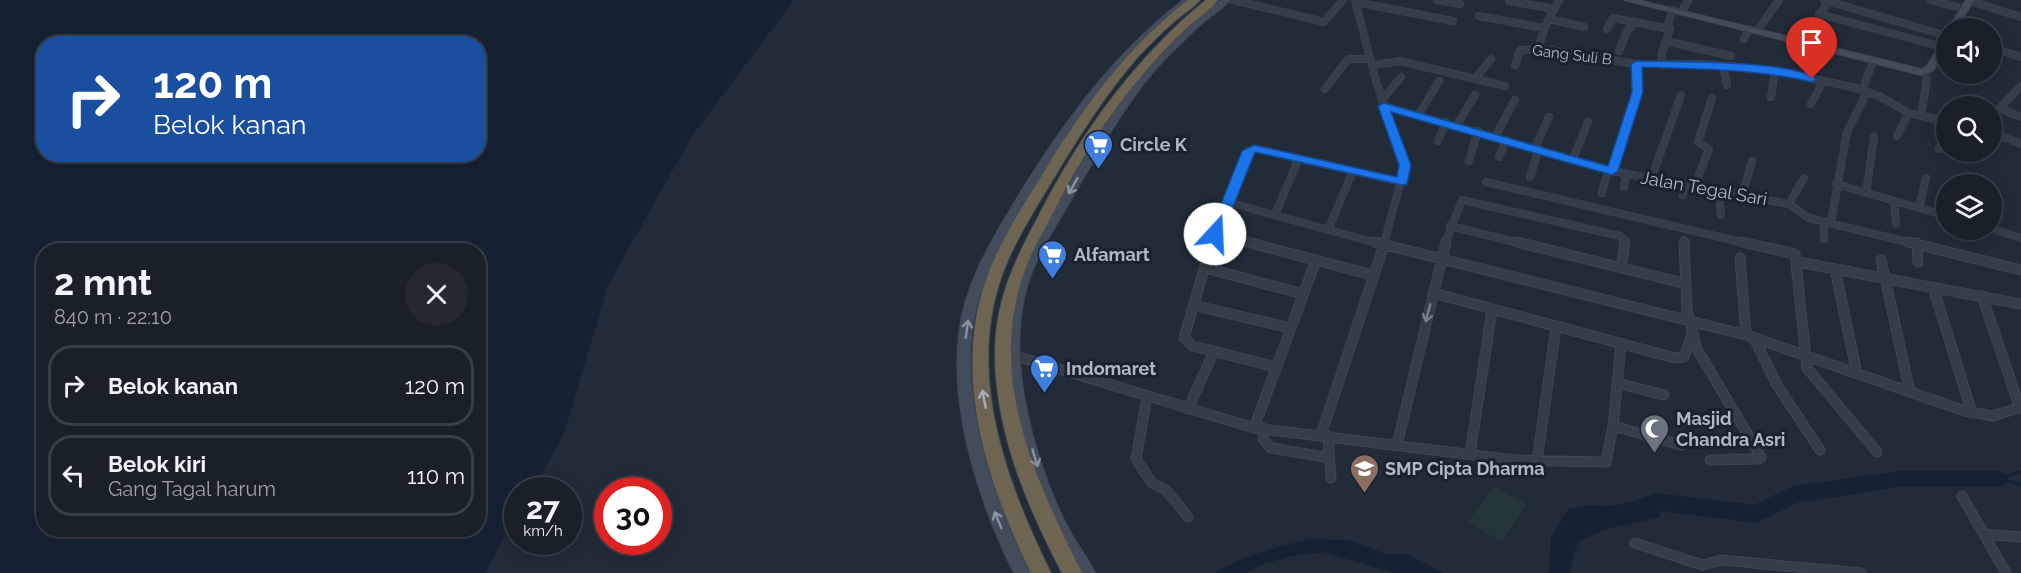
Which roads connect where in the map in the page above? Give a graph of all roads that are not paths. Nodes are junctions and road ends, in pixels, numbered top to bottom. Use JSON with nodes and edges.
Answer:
{"nodes":[{"id":1,"x":1226,"y":0,"type":"edge"},
{"id":2,"x":1233,"y":0,"type":"edge"},
{"id":3,"x":1437,"y":0,"type":"edge"},
{"id":4,"x":1559,"y":0,"type":"edge"},
{"id":5,"x":1628,"y":0,"type":"edge"},
{"id":6,"x":1689,"y":0,"type":"edge"},
{"id":7,"x":1779,"y":0,"type":"edge"},
{"id":8,"x":1930,"y":0,"type":"edge"},
{"id":9,"x":1509,"y":1,"type":"edge"},
{"id":10,"x":1641,"y":1,"type":"edge"},
{"id":11,"x":1825,"y":1,"type":"edge"},
{"id":12,"x":1342,"y":2,"type":"edge"},
{"id":13,"x":1356,"y":3,"type":"edge"},
{"id":14,"x":1869,"y":3,"type":"dead end"},
{"id":15,"x":1968,"y":3,"type":"edge"},
{"id":16,"x":1202,"y":4,"type":"edge"},
{"id":17,"x":1460,"y":4,"type":"dead end"},
{"id":18,"x":1554,"y":9,"type":"junction"},
{"id":19,"x":1677,"y":11,"type":"junction"},
{"id":20,"x":1863,"y":12,"type":"junction"},
{"id":21,"x":1479,"y":16,"type":"dead end"},
{"id":22,"x":2021,"y":17,"type":"edge"},
{"id":23,"x":1959,"y":18,"type":"edge"},
{"id":24,"x":1548,"y":19,"type":"junction"},
{"id":25,"x":1453,"y":21,"type":"dead end"},
{"id":26,"x":1635,"y":22,"type":"junction"},
{"id":27,"x":1584,"y":27,"type":"dead end"},
{"id":28,"x":1544,"y":28,"type":"junction"},
{"id":29,"x":1607,"y":29,"type":"dead end"},
{"id":30,"x":1670,"y":29,"type":"junction"},
{"id":31,"x":1753,"y":30,"type":"junction"},
{"id":32,"x":1820,"y":32,"type":"dead end"},
{"id":33,"x":1936,"y":38,"type":"edge"},
{"id":34,"x":1744,"y":39,"type":"dead end"},
{"id":35,"x":1666,"y":40,"type":"junction"},
{"id":36,"x":1936,"y":40,"type":"edge"},
{"id":37,"x":1811,"y":45,"type":"junction"},
{"id":38,"x":1823,"y":48,"type":"junction"},
{"id":39,"x":1538,"y":49,"type":"junction"},
{"id":40,"x":1619,"y":51,"type":"dead end"},
{"id":41,"x":2002,"y":51,"type":"edge"},
{"id":42,"x":1731,"y":57,"type":"dead end"},
{"id":43,"x":2021,"y":57,"type":"edge"},
{"id":44,"x":1491,"y":59,"type":"dead end"},
{"id":45,"x":1936,"y":59,"type":"edge"},
{"id":46,"x":1873,"y":61,"type":"junction"},
{"id":47,"x":1371,"y":62,"type":"junction"},
{"id":48,"x":1636,"y":64,"type":"junction"},
{"id":49,"x":1515,"y":65,"type":"dead end"},
{"id":50,"x":1661,"y":65,"type":"junction"},
{"id":51,"x":1723,"y":66,"type":"junction"},
{"id":52,"x":1775,"y":70,"type":"junction"},
{"id":53,"x":1814,"y":70,"type":"dead end"},
{"id":54,"x":1924,"y":72,"type":"junction"},
{"id":55,"x":1401,"y":77,"type":"dead end"},
{"id":56,"x":1475,"y":79,"type":"junction"},
{"id":57,"x":1439,"y":81,"type":"dead end"},
{"id":58,"x":1823,"y":81,"type":"junction"},
{"id":59,"x":1865,"y":83,"type":"dead end"},
{"id":60,"x":1727,"y":85,"type":"dead end"},
{"id":61,"x":1505,"y":86,"type":"dead end"},
{"id":62,"x":2021,"y":86,"type":"edge"},
{"id":63,"x":1324,"y":88,"type":"dead end"},
{"id":64,"x":1867,"y":92,"type":"junction"},
{"id":65,"x":1475,"y":95,"type":"dead end"},
{"id":66,"x":1681,"y":95,"type":"dead end"},
{"id":67,"x":2011,"y":95,"type":"junction"},
{"id":68,"x":1771,"y":97,"type":"dead end"},
{"id":69,"x":1712,"y":98,"type":"dead end"},
{"id":70,"x":2021,"y":99,"type":"edge"},
{"id":71,"x":1515,"y":100,"type":"dead end"},
{"id":72,"x":1383,"y":103,"type":"junction"},
{"id":73,"x":1811,"y":104,"type":"dead end"},
{"id":74,"x":2002,"y":106,"type":"edge"},
{"id":75,"x":2002,"y":109,"type":"edge"},
{"id":76,"x":1909,"y":113,"type":"junction"},
{"id":77,"x":1419,"y":114,"type":"junction"},
{"id":78,"x":1921,"y":115,"type":"junction"},
{"id":79,"x":1549,"y":117,"type":"dead end"},
{"id":80,"x":2021,"y":117,"type":"edge"},
{"id":81,"x":1936,"y":119,"type":"edge"},
{"id":82,"x":1446,"y":122,"type":"junction"},
{"id":83,"x":1588,"y":122,"type":"dead end"},
{"id":84,"x":1457,"y":125,"type":"junction"},
{"id":85,"x":1478,"y":131,"type":"junction"},
{"id":86,"x":1897,"y":136,"type":"dead end"},
{"id":87,"x":2002,"y":136,"type":"edge"},
{"id":88,"x":1495,"y":137,"type":"junction"},
{"id":89,"x":1874,"y":137,"type":"dead end"},
{"id":90,"x":1506,"y":140,"type":"junction"},
{"id":91,"x":1438,"y":141,"type":"dead end"},
{"id":92,"x":2021,"y":144,"type":"edge"},
{"id":93,"x":1537,"y":149,"type":"junction"},
{"id":94,"x":1499,"y":157,"type":"dead end"},
{"id":95,"x":1299,"y":158,"type":"junction"},
{"id":96,"x":1573,"y":159,"type":"junction"},
{"id":97,"x":1469,"y":161,"type":"dead end"},
{"id":98,"x":1752,"y":161,"type":"dead end"},
{"id":99,"x":1610,"y":170,"type":"junction"},
{"id":100,"x":1353,"y":171,"type":"junction"},
{"id":101,"x":1626,"y":174,"type":"junction"},
{"id":102,"x":1530,"y":177,"type":"dead end"},
{"id":103,"x":1403,"y":178,"type":"junction"},
{"id":104,"x":1804,"y":178,"type":"dead end"},
{"id":105,"x":1926,"y":178,"type":"dead end"},
{"id":106,"x":1651,"y":180,"type":"junction"},
{"id":107,"x":1486,"y":182,"type":"dead end"},
{"id":108,"x":1836,"y":184,"type":"junction"},
{"id":109,"x":1684,"y":185,"type":"junction"},
{"id":110,"x":1624,"y":187,"type":"dead end"},
{"id":111,"x":1694,"y":187,"type":"junction"},
{"id":112,"x":1033,"y":191,"type":"junction"},
{"id":113,"x":1719,"y":192,"type":"junction"},
{"id":114,"x":1602,"y":193,"type":"dead end"},
{"id":115,"x":1866,"y":193,"type":"junction"},
{"id":116,"x":1683,"y":195,"type":"dead end"},
{"id":117,"x":1742,"y":196,"type":"junction"},
{"id":118,"x":1060,"y":201,"type":"junction"},
{"id":119,"x":1894,"y":201,"type":"junction"},
{"id":120,"x":1227,"y":202,"type":"junction"},
{"id":121,"x":1789,"y":204,"type":"junction"},
{"id":122,"x":1919,"y":208,"type":"junction"},
{"id":123,"x":1936,"y":213,"type":"edge"},
{"id":124,"x":1275,"y":215,"type":"junction"},
{"id":125,"x":1721,"y":215,"type":"dead end"},
{"id":126,"x":1828,"y":221,"type":"junction"},
{"id":127,"x":1896,"y":224,"type":"dead end"},
{"id":128,"x":1450,"y":226,"type":"junction"},
{"id":129,"x":1328,"y":230,"type":"junction"},
{"id":130,"x":2002,"y":232,"type":"edge"},
{"id":131,"x":1215,"y":234,"type":"junction"},
{"id":132,"x":2021,"y":238,"type":"edge"},
{"id":133,"x":1824,"y":239,"type":"dead end"},
{"id":134,"x":1684,"y":240,"type":"dead end"},
{"id":135,"x":1917,"y":243,"type":"junction"},
{"id":136,"x":1384,"y":245,"type":"junction"},
{"id":137,"x":1441,"y":258,"type":"junction"},
{"id":138,"x":1740,"y":258,"type":"dead end"},
{"id":139,"x":1317,"y":260,"type":"junction"},
{"id":140,"x":1881,"y":261,"type":"dead end"},
{"id":141,"x":1798,"y":262,"type":"junction"},
{"id":142,"x":1918,"y":262,"type":"dead end"},
{"id":143,"x":1206,"y":268,"type":"junction"},
{"id":144,"x":1621,"y":268,"type":"junction"},
{"id":145,"x":1835,"y":269,"type":"junction"},
{"id":146,"x":2021,"y":270,"type":"edge"},
{"id":147,"x":1372,"y":275,"type":"junction"},
{"id":148,"x":1886,"y":279,"type":"junction"},
{"id":149,"x":1683,"y":283,"type":"junction"},
{"id":150,"x":1933,"y":287,"type":"junction"},
{"id":151,"x":1433,"y":293,"type":"junction"},
{"id":152,"x":1303,"y":294,"type":"junction"},
{"id":153,"x":1982,"y":296,"type":"junction"},
{"id":154,"x":2021,"y":304,"type":"edge"},
{"id":155,"x":1193,"y":305,"type":"junction"},
{"id":156,"x":1492,"y":310,"type":"junction"},
{"id":157,"x":1689,"y":321,"type":"junction"},
{"id":158,"x":1556,"y":327,"type":"junction"},
{"id":159,"x":1290,"y":328,"type":"junction"},
{"id":160,"x":1692,"y":334,"type":"junction"},
{"id":161,"x":1750,"y":337,"type":"junction"},
{"id":162,"x":1621,"y":344,"type":"junction"},
{"id":163,"x":1214,"y":351,"type":"junction"},
{"id":164,"x":1013,"y":355,"type":"junction"},
{"id":165,"x":1803,"y":356,"type":"junction"},
{"id":166,"x":1276,"y":367,"type":"junction"},
{"id":167,"x":1857,"y":374,"type":"junction"},
{"id":168,"x":1617,"y":383,"type":"junction"},
{"id":169,"x":1910,"y":392,"type":"junction"},
{"id":170,"x":1665,"y":395,"type":"dead end"},
{"id":171,"x":1147,"y":397,"type":"junction"},
{"id":172,"x":2020,"y":407,"type":"edge"},
{"id":173,"x":1188,"y":409,"type":"junction"},
{"id":174,"x":1972,"y":413,"type":"junction"},
{"id":175,"x":1613,"y":426,"type":"junction"},
{"id":176,"x":1259,"y":428,"type":"junction"},
{"id":177,"x":1325,"y":436,"type":"junction"},
{"id":178,"x":992,"y":438,"type":"junction"},
{"id":179,"x":975,"y":441,"type":"junction"},
{"id":180,"x":1397,"y":445,"type":"junction"},
{"id":181,"x":1681,"y":445,"type":"dead end"},
{"id":182,"x":1820,"y":450,"type":"dead end"},
{"id":183,"x":1877,"y":452,"type":"dead end"},
{"id":184,"x":1329,"y":454,"type":"junction"},
{"id":185,"x":1470,"y":454,"type":"junction"},
{"id":186,"x":1710,"y":460,"type":"dead end"},
{"id":187,"x":1537,"y":462,"type":"junction"},
{"id":188,"x":1331,"y":478,"type":"dead end"},
{"id":189,"x":1962,"y":496,"type":"dead end"},
{"id":190,"x":1188,"y":517,"type":"dead end"},
{"id":191,"x":1984,"y":534,"type":"junction"},
{"id":192,"x":2021,"y":537,"type":"edge"},
{"id":193,"x":1635,"y":543,"type":"dead end"},
{"id":194,"x":1702,"y":569,"type":"edge"},
{"id":195,"x":1022,"y":573,"type":"edge"},
{"id":196,"x":1041,"y":573,"type":"edge"},
{"id":197,"x":1072,"y":573,"type":"edge"},
{"id":198,"x":1087,"y":573,"type":"edge"},
{"id":199,"x":1861,"y":573,"type":"edge"},
{"id":200,"x":2006,"y":573,"type":"edge"}],
"edges":[{"from":1,"to":16,"type":"street"},
{"from":2,"to":12,"type":"street"},
{"from":3,"to":17,"type":"street"},
{"from":4,"to":18,"type":"street"},
{"from":5,"to":10,"type":"street"},
{"from":6,"to":19,"type":"street"},
{"from":7,"to":31,"type":"street"},
{"from":8,"to":15,"type":"street"},
{"from":9,"to":18,"type":"street"},
{"from":10,"to":19,"type":"street"},
{"from":11,"to":20,"type":"street"},
{"from":11,"to":36,"type":"street"},
{"from":12,"to":13,"type":"street"},
{"from":13,"to":25,"type":"street"},
{"from":13,"to":47,"type":"street"},
{"from":14,"to":20,"type":"street"},
{"from":15,"to":22,"type":"street"},
{"from":15,"to":23,"type":"street"},
{"from":16,"to":112,"type":"highway"},
{"from":16,"to":118,"type":"highway","one_way":true},
{"from":18,"to":24,"type":"street"},
{"from":19,"to":30,"type":"street"},
{"from":19,"to":31,"type":"street"},
{"from":20,"to":33,"type":"street"},
{"from":21,"to":28,"type":"street"},
{"from":24,"to":27,"type":"street"},
{"from":24,"to":28,"type":"street"},
{"from":26,"to":29,"type":"street"},
{"from":26,"to":30,"type":"street"},
{"from":26,"to":40,"type":"street"},
{"from":28,"to":39,"type":"street"},
{"from":30,"to":35,"type":"street"},
{"from":31,"to":34,"type":"street"},
{"from":31,"to":37,"type":"street"},
{"from":32,"to":37,"type":"street"},
{"from":35,"to":42,"type":"street"},
{"from":35,"to":50,"type":"street"},
{"from":37,"to":38,"type":"street"},
{"from":38,"to":46,"type":"street"},
{"from":38,"to":53,"type":"street"},
{"from":39,"to":48,"type":"street","name":"Gang Suli B"},
{"from":39,"to":49,"type":"street","name":"Gang Suli B"},
{"from":41,"to":43,"type":"street"},
{"from":44,"to":56,"type":"street"},
{"from":45,"to":54,"type":"street"},
{"from":46,"to":54,"type":"street"},
{"from":46,"to":59,"type":"street"},
{"from":47,"to":56,"type":"street"},
{"from":47,"to":63,"type":"street"},
{"from":47,"to":72,"type":"street"},
{"from":48,"to":50,"type":"street","name":"Gang Suli B"},
{"from":48,"to":99,"type":"street"},
{"from":50,"to":51,"type":"street","name":"Gang Suli B"},
{"from":51,"to":52,"type":"street","name":"Gang Suli B"},
{"from":51,"to":60,"type":"street"},
{"from":52,"to":58,"type":"street","name":"Gang Suli B"},
{"from":52,"to":68,"type":"street"},
{"from":54,"to":78,"type":"street"},
{"from":55,"to":72,"type":"street"},
{"from":56,"to":61,"type":"street"},
{"from":57,"to":77,"type":"street"},
{"from":58,"to":64,"type":"street","name":"Gang Suli B"},
{"from":58,"to":73,"type":"street"},
{"from":62,"to":67,"type":"street"},
{"from":64,"to":76,"type":"street","name":"Gang Suli B"},
{"from":64,"to":108,"type":"street"},
{"from":65,"to":84,"type":"street"},
{"from":66,"to":106,"type":"street"},
{"from":67,"to":70,"type":"street"},
{"from":67,"to":74,"type":"street"},
{"from":69,"to":111,"type":"street"},
{"from":71,"to":88,"type":"street"},
{"from":72,"to":77,"type":"street","name":"Jalan Tegal Sari"},
{"from":72,"to":103,"type":"street"},
{"from":75,"to":80,"type":"street"},
{"from":76,"to":78,"type":"street","name":"Gang Suli B"},
{"from":76,"to":86,"type":"street"},
{"from":77,"to":82,"type":"street","name":"Jalan Tegal Sari"},
{"from":78,"to":81,"type":"street","name":"Gang Suli B"},
{"from":79,"to":93,"type":"street"},
{"from":82,"to":84,"type":"street","name":"Jalan Tegal Sari"},
{"from":82,"to":91,"type":"street"},
{"from":83,"to":96,"type":"street"},
{"from":84,"to":85,"type":"street","name":"Jalan Tegal Sari"},
{"from":85,"to":88,"type":"street","name":"Jalan Tegal Sari"},
{"from":85,"to":97,"type":"street"},
{"from":87,"to":92,"type":"street"},
{"from":88,"to":90,"type":"street","name":"Jalan Tegal Sari"},
{"from":89,"to":115,"type":"street"},
{"from":90,"to":93,"type":"street","name":"Jalan Tegal Sari"},
{"from":90,"to":94,"type":"street"},
{"from":93,"to":96,"type":"street","name":"Jalan Tegal Sari"},
{"from":93,"to":102,"type":"street"},
{"from":95,"to":100,"type":"street"},
{"from":95,"to":120,"type":"street"},
{"from":95,"to":124,"type":"street"},
{"from":96,"to":99,"type":"street","name":"Jalan Tegal Sari"},
{"from":98,"to":117,"type":"street"},
{"from":99,"to":101,"type":"street","name":"Jalan Tegal Sari"},
{"from":99,"to":114,"type":"street"},
{"from":100,"to":103,"type":"street"},
{"from":100,"to":129,"type":"street"},
{"from":101,"to":106,"type":"street","name":"Jalan Tegal Sari"},
{"from":101,"to":110,"type":"street"},
{"from":103,"to":136,"type":"street"},
{"from":104,"to":121,"type":"street"},
{"from":105,"to":122,"type":"street"},
{"from":106,"to":109,"type":"street","name":"Jalan Tegal Sari"},
{"from":107,"to":141,"type":"street"},
{"from":108,"to":115,"type":"street"},
{"from":108,"to":126,"type":"street"},
{"from":109,"to":111,"type":"street","name":"Jalan Tegal Sari"},
{"from":109,"to":116,"type":"street"},
{"from":111,"to":113,"type":"street","name":"Jalan Tegal Sari"},
{"from":178,"to":112,"type":"highway","one_way":true},
{"from":179,"to":112,"type":"street","one_way":true},
{"from":113,"to":117,"type":"street","name":"Jalan Tegal Sari"},
{"from":113,"to":125,"type":"street"},
{"from":115,"to":119,"type":"street"},
{"from":117,"to":121,"type":"street","name":"Jalan Tegal Sari"},
{"from":118,"to":164,"type":"street"},
{"from":118,"to":197,"type":"highway"},
{"from":119,"to":122,"type":"street"},
{"from":119,"to":127,"type":"street"},
{"from":120,"to":124,"type":"street"},
{"from":120,"to":131,"type":"street"},
{"from":121,"to":126,"type":"street","name":"Jalan Tegal Sari"},
{"from":122,"to":123,"type":"street"},
{"from":124,"to":129,"type":"street"},
{"from":126,"to":133,"type":"street"},
{"from":126,"to":135,"type":"street","name":"Jalan Tegal Sari"},
{"from":128,"to":137,"type":"street"},
{"from":128,"to":144,"type":"street"},
{"from":128,"to":144,"type":"street"},
{"from":129,"to":136,"type":"street"},
{"from":130,"to":132,"type":"street"},
{"from":131,"to":139,"type":"street"},
{"from":131,"to":143,"type":"street"},
{"from":134,"to":149,"type":"street"},
{"from":135,"to":142,"type":"street"},
{"from":135,"to":146,"type":"street","name":"Jalan Tegal Sari"},
{"from":136,"to":137,"type":"street"},
{"from":136,"to":147,"type":"street"},
{"from":137,"to":151,"type":"street"},
{"from":137,"to":157,"type":"street"},
{"from":138,"to":161,"type":"street"},
{"from":139,"to":147,"type":"street"},
{"from":139,"to":152,"type":"street"},
{"from":140,"to":148,"type":"street"},
{"from":141,"to":145,"type":"street"},
{"from":141,"to":165,"type":"street"},
{"from":143,"to":152,"type":"street"},
{"from":143,"to":155,"type":"street"},
{"from":144,"to":149,"type":"street"},
{"from":145,"to":148,"type":"street"},
{"from":145,"to":167,"type":"street"},
{"from":147,"to":177,"type":"street"},
{"from":148,"to":150,"type":"street"},
{"from":148,"to":169,"type":"street"},
{"from":149,"to":157,"type":"street"},
{"from":150,"to":153,"type":"street"},
{"from":150,"to":174,"type":"street"},
{"from":151,"to":156,"type":"street"},
{"from":151,"to":180,"type":"street","one_way":true},
{"from":152,"to":159,"type":"street"},
{"from":153,"to":154,"type":"street"},
{"from":153,"to":172,"type":"street"},
{"from":155,"to":159,"type":"street"},
{"from":155,"to":163,"type":"street"},
{"from":156,"to":158,"type":"street"},
{"from":156,"to":185,"type":"street"},
{"from":157,"to":160,"type":"street"},
{"from":157,"to":161,"type":"street"},
{"from":158,"to":162,"type":"street"},
{"from":158,"to":187,"type":"street"},
{"from":159,"to":166,"type":"street"},
{"from":160,"to":162,"type":"street"},
{"from":160,"to":186,"type":"street"},
{"from":161,"to":165,"type":"street"},
{"from":161,"to":182,"type":"street"},
{"from":162,"to":168,"type":"street"},
{"from":163,"to":166,"type":"street"},
{"from":163,"to":173,"type":"street"},
{"from":164,"to":171,"type":"street"},
{"from":164,"to":198,"type":"street","one_way":true},
{"from":165,"to":167,"type":"street"},
{"from":165,"to":183,"type":"street"},
{"from":166,"to":176,"type":"street"},
{"from":167,"to":169,"type":"street"},
{"from":168,"to":170,"type":"street"},
{"from":168,"to":175,"type":"street"},
{"from":169,"to":174,"type":"street"},
{"from":171,"to":173,"type":"street"},
{"from":171,"to":190,"type":"street"},
{"from":172,"to":174,"type":"street"},
{"from":173,"to":176,"type":"street"},
{"from":175,"to":181,"type":"street"},
{"from":175,"to":187,"type":"street"},
{"from":176,"to":177,"type":"street"},
{"from":176,"to":184,"type":"street"},
{"from":177,"to":180,"type":"street"},
{"from":177,"to":184,"type":"street"},
{"from":178,"to":179,"type":"street"},
{"from":178,"to":196,"type":"highway"},
{"from":195,"to":179,"type":"street","one_way":true},
{"from":180,"to":185,"type":"street"},
{"from":184,"to":188,"type":"street"},
{"from":185,"to":187,"type":"street"},
{"from":189,"to":191,"type":"street"},
{"from":191,"to":192,"type":"street"},
{"from":191,"to":200,"type":"street"},
{"from":193,"to":194,"type":"street"},
{"from":194,"to":199,"type":"street"}]}
